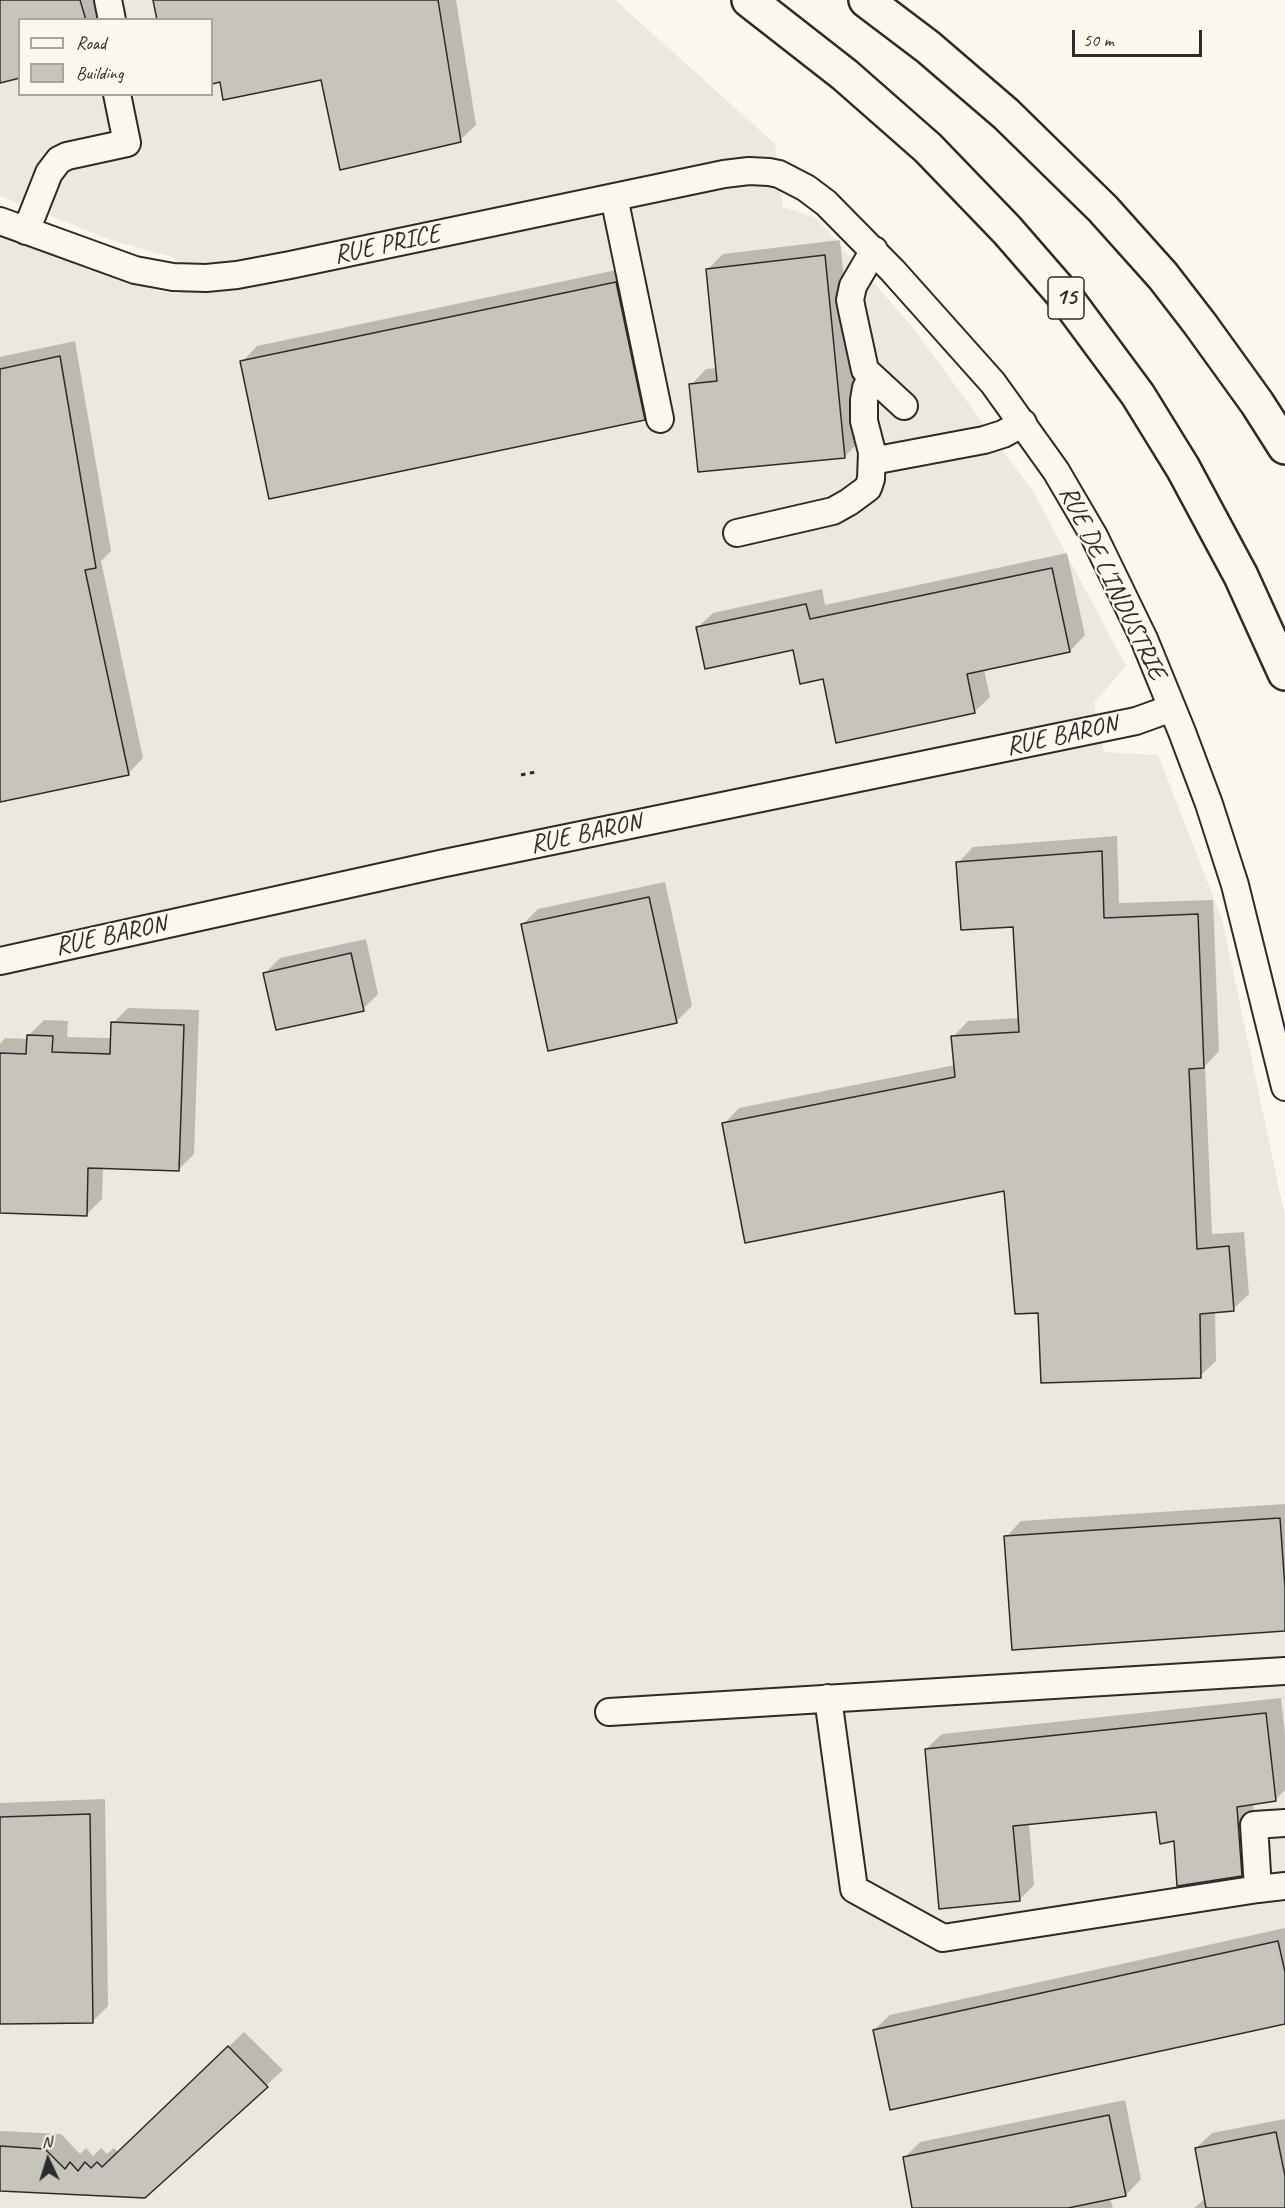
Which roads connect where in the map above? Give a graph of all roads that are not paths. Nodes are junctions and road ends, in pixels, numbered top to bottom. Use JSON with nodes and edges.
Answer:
{"nodes":[{"id":1,"x":108,"y":0,"type":"edge"},
{"id":2,"x":749,"y":0,"type":"edge"},
{"id":3,"x":866,"y":0,"type":"edge"},
{"id":4,"x":112,"y":18,"type":"edge"},
{"id":5,"x":117,"y":96,"type":"edge"},
{"id":6,"x":780,"y":174,"type":"joint"},
{"id":7,"x":614,"y":197,"type":"junction"},
{"id":8,"x":0,"y":220,"type":"edge"},
{"id":9,"x":26,"y":231,"type":"junction"},
{"id":10,"x":874,"y":250,"type":"junction"},
{"id":11,"x":872,"y":377,"type":"junction"},
{"id":12,"x":904,"y":405,"type":"dead end"},
{"id":13,"x":660,"y":418,"type":"dead end"},
{"id":14,"x":1023,"y":423,"type":"junction"},
{"id":15,"x":1285,"y":447,"type":"edge"},
{"id":16,"x":872,"y":461,"type":"junction"},
{"id":17,"x":737,"y":533,"type":"dead end"},
{"id":18,"x":1285,"y":673,"type":"edge"},
{"id":19,"x":1172,"y":708,"type":"junction"},
{"id":20,"x":0,"y":960,"type":"edge"},
{"id":21,"x":1285,"y":1087,"type":"edge"},
{"id":22,"x":1285,"y":1671,"type":"edge"},
{"id":23,"x":828,"y":1698,"type":"junction"},
{"id":24,"x":609,"y":1712,"type":"dead end"},
{"id":25,"x":1285,"y":1823,"type":"edge"},
{"id":26,"x":1285,"y":1886,"type":"edge"},
{"id":27,"x":1258,"y":1889,"type":"junction"}],
"edges":[{"from":1,"to":4,"type":"street"},
{"from":2,"to":18,"type":"highway","number":"15"},
{"from":3,"to":15,"type":"highway"},
{"from":5,"to":9,"type":"street"},
{"from":6,"to":7,"type":"street","name":"RUE PRICE"},
{"from":6,"to":10,"type":"street","name":"RUE DE L'INDUSTRIE"},
{"from":7,"to":9,"type":"street","name":"RUE PRICE"},
{"from":7,"to":13,"type":"street"},
{"from":8,"to":9,"type":"street","name":"RUE PRICE"},
{"from":10,"to":11,"type":"street"},
{"from":10,"to":14,"type":"street","name":"RUE DE L'INDUSTRIE"},
{"from":11,"to":12,"type":"street"},
{"from":11,"to":16,"type":"street"},
{"from":14,"to":16,"type":"street"},
{"from":14,"to":19,"type":"street","name":"RUE DE L'INDUSTRIE"},
{"from":16,"to":17,"type":"street"},
{"from":19,"to":20,"type":"street","name":"RUE BARON"},
{"from":19,"to":21,"type":"street","name":"RUE DE L'INDUSTRIE"},
{"from":22,"to":23,"type":"street"},
{"from":23,"to":24,"type":"street"},
{"from":23,"to":27,"type":"street"},
{"from":25,"to":27,"type":"street"},
{"from":26,"to":27,"type":"street"}]}
